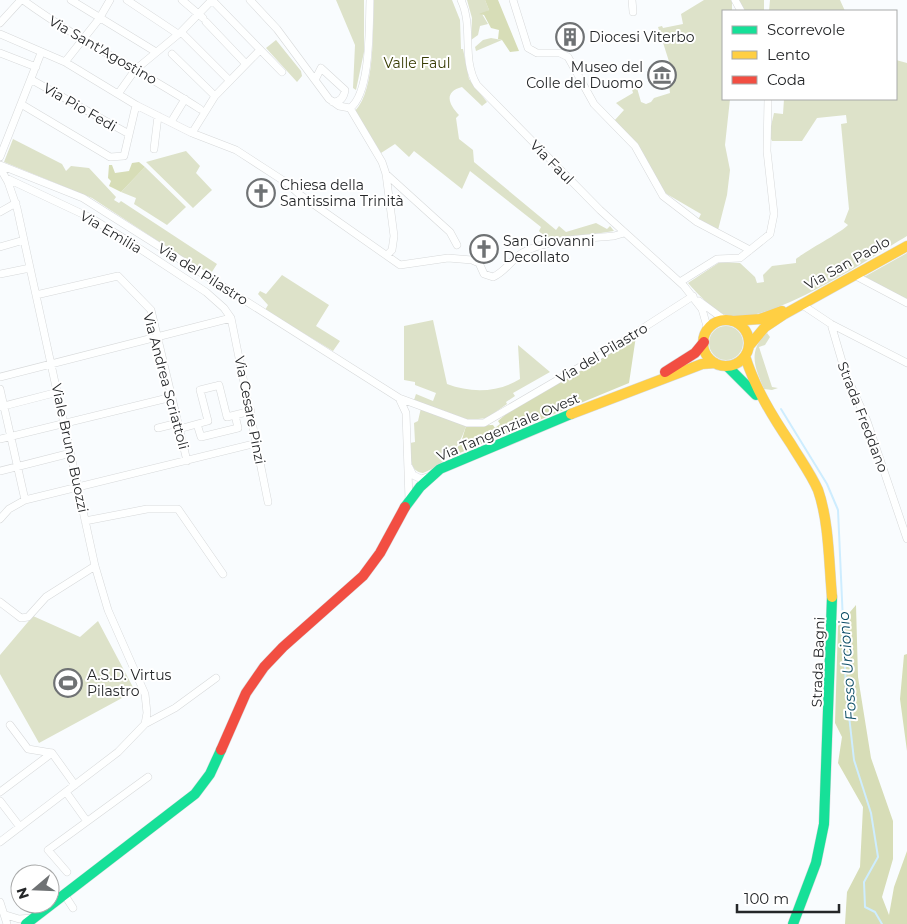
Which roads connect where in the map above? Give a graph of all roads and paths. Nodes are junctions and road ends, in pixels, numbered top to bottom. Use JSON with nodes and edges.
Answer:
{"nodes":[{"id":1,"x":22,"y":0,"type":"edge"},
{"id":2,"x":71,"y":0,"type":"edge"},
{"id":3,"x":110,"y":0,"type":"edge"},
{"id":4,"x":127,"y":0,"type":"edge"},
{"id":5,"x":182,"y":0,"type":"edge"},
{"id":6,"x":212,"y":0,"type":"edge"},
{"id":7,"x":250,"y":0,"type":"edge"},
{"id":8,"x":370,"y":0,"type":"edge"},
{"id":9,"x":461,"y":0,"type":"edge"},
{"id":10,"x":513,"y":0,"type":"edge"},
{"id":11,"x":632,"y":0,"type":"edge"},
{"id":12,"x":633,"y":12,"type":"dead end"},
{"id":13,"x":202,"y":18,"type":"junction"},
{"id":14,"x":99,"y":19,"type":"junction"},
{"id":15,"x":0,"y":22,"type":"edge"},
{"id":16,"x":179,"y":33,"type":"junction"},
{"id":17,"x":0,"y":34,"type":"edge"},
{"id":18,"x":83,"y":40,"type":"junction"},
{"id":19,"x":168,"y":50,"type":"junction"},
{"id":20,"x":260,"y":50,"type":"junction"},
{"id":21,"x":156,"y":52,"type":"junction"},
{"id":22,"x":0,"y":53,"type":"edge"},
{"id":23,"x":41,"y":53,"type":"junction"},
{"id":24,"x":65,"y":62,"type":"junction"},
{"id":25,"x":246,"y":64,"type":"junction"},
{"id":26,"x":36,"y":66,"type":"junction"},
{"id":27,"x":135,"y":70,"type":"junction"},
{"id":28,"x":282,"y":72,"type":"dead end"},
{"id":29,"x":32,"y":80,"type":"junction"},
{"id":30,"x":229,"y":80,"type":"junction"},
{"id":31,"x":315,"y":80,"type":"junction"},
{"id":32,"x":345,"y":90,"type":"junction"},
{"id":33,"x":118,"y":94,"type":"junction"},
{"id":34,"x":215,"y":96,"type":"junction"},
{"id":35,"x":359,"y":98,"type":"junction"},
{"id":36,"x":185,"y":99,"type":"junction"},
{"id":37,"x":768,"y":100,"type":"edge"},
{"id":38,"x":333,"y":102,"type":"junction"},
{"id":39,"x":21,"y":104,"type":"junction"},
{"id":40,"x":136,"y":105,"type":"junction"},
{"id":41,"x":350,"y":108,"type":"junction"},
{"id":42,"x":200,"y":109,"type":"dead end"},
{"id":43,"x":158,"y":116,"type":"junction"},
{"id":44,"x":171,"y":122,"type":"junction"},
{"id":45,"x":192,"y":133,"type":"junction"},
{"id":46,"x":129,"y":134,"type":"junction"},
{"id":47,"x":154,"y":149,"type":"dead end"},
{"id":48,"x":0,"y":157,"type":"edge"},
{"id":49,"x":2,"y":171,"type":"edge"},
{"id":50,"x":386,"y":174,"type":"junction"},
{"id":51,"x":16,"y":203,"type":"junction"},
{"id":52,"x":0,"y":212,"type":"edge"},
{"id":53,"x":624,"y":233,"type":"junction"},
{"id":54,"x":24,"y":240,"type":"junction"},
{"id":55,"x":457,"y":245,"type":"dead end"},
{"id":56,"x":907,"y":246,"type":"edge"},
{"id":57,"x":0,"y":247,"type":"edge"},
{"id":58,"x":750,"y":250,"type":"junction"},
{"id":59,"x":386,"y":255,"type":"junction"},
{"id":60,"x":30,"y":268,"type":"junction"},
{"id":61,"x":0,"y":274,"type":"edge"},
{"id":62,"x":854,"y":275,"type":"junction"},
{"id":63,"x":680,"y":282,"type":"junction"},
{"id":64,"x":36,"y":296,"type":"junction"},
{"id":65,"x":693,"y":296,"type":"junction"},
{"id":66,"x":907,"y":303,"type":"edge"},
{"id":67,"x":801,"y":304,"type":"junction"},
{"id":68,"x":231,"y":318,"type":"junction"},
{"id":69,"x":729,"y":321,"type":"junction"},
{"id":70,"x":831,"y":324,"type":"junction"},
{"id":71,"x":708,"y":330,"type":"junction"},
{"id":72,"x":158,"y":336,"type":"junction"},
{"id":73,"x":704,"y":342,"type":"junction"},
{"id":74,"x":747,"y":351,"type":"junction"},
{"id":75,"x":52,"y":363,"type":"junction"},
{"id":76,"x":715,"y":363,"type":"junction"},
{"id":77,"x":907,"y":363,"type":"edge"},
{"id":78,"x":727,"y":366,"type":"junction"},
{"id":79,"x":0,"y":377,"type":"edge"},
{"id":80,"x":637,"y":387,"type":"junction"},
{"id":81,"x":0,"y":389,"type":"edge"},
{"id":82,"x":58,"y":392,"type":"junction"},
{"id":83,"x":172,"y":396,"type":"junction"},
{"id":84,"x":398,"y":398,"type":"junction"},
{"id":85,"x":2,"y":406,"type":"edge"},
{"id":86,"x":251,"y":411,"type":"junction"},
{"id":87,"x":769,"y":411,"type":"junction"},
{"id":88,"x":235,"y":415,"type":"junction"},
{"id":89,"x":65,"y":424,"type":"junction"},
{"id":90,"x":198,"y":424,"type":"junction"},
{"id":91,"x":179,"y":426,"type":"junction"},
{"id":92,"x":158,"y":428,"type":"dead end"},
{"id":93,"x":11,"y":437,"type":"junction"},
{"id":94,"x":0,"y":439,"type":"edge"},
{"id":95,"x":257,"y":443,"type":"junction"},
{"id":96,"x":72,"y":453,"type":"junction"},
{"id":97,"x":187,"y":461,"type":"junction"},
{"id":98,"x":408,"y":464,"type":"junction"},
{"id":99,"x":17,"y":465,"type":"junction"},
{"id":100,"x":0,"y":470,"type":"edge"},
{"id":101,"x":432,"y":476,"type":"junction"},
{"id":102,"x":79,"y":488,"type":"junction"},
{"id":103,"x":25,"y":500,"type":"junction"},
{"id":104,"x":409,"y":500,"type":"junction"},
{"id":105,"x":268,"y":502,"type":"dead end"},
{"id":106,"x":0,"y":519,"type":"edge"},
{"id":107,"x":85,"y":521,"type":"junction"},
{"id":108,"x":907,"y":538,"type":"edge"},
{"id":109,"x":95,"y":566,"type":"junction"},
{"id":110,"x":223,"y":574,"type":"dead end"},
{"id":111,"x":0,"y":602,"type":"edge"},
{"id":112,"x":216,"y":678,"type":"dead end"},
{"id":113,"x":145,"y":724,"type":"junction"},
{"id":114,"x":10,"y":725,"type":"dead end"},
{"id":115,"x":52,"y":753,"type":"junction"},
{"id":116,"x":148,"y":777,"type":"dead end"},
{"id":117,"x":75,"y":786,"type":"junction"},
{"id":118,"x":0,"y":792,"type":"edge"},
{"id":119,"x":66,"y":792,"type":"junction"},
{"id":120,"x":0,"y":801,"type":"edge"},
{"id":121,"x":86,"y":820,"type":"junction"},
{"id":122,"x":20,"y":827,"type":"junction"},
{"id":123,"x":0,"y":842,"type":"edge"},
{"id":124,"x":67,"y":872,"type":"dead end"},
{"id":125,"x":64,"y":894,"type":"junction"},
{"id":126,"x":0,"y":902,"type":"edge"},
{"id":127,"x":73,"y":908,"type":"dead end"},
{"id":128,"x":6,"y":915,"type":"junction"},
{"id":129,"x":35,"y":917,"type":"junction"},
{"id":130,"x":7,"y":924,"type":"edge"},
{"id":131,"x":26,"y":924,"type":"edge"},
{"id":132,"x":793,"y":924,"type":"edge"}],
"edges":[{"from":1,"to":15,"type":"street"},
{"from":1,"to":18,"type":"street","name":"Via Sant'Agostino"},
{"from":2,"to":14,"type":"street"},
{"from":3,"to":14,"type":"street"},
{"from":4,"to":16,"type":"street"},
{"from":5,"to":13,"type":"street"},
{"from":6,"to":13,"type":"street"},
{"from":6,"to":20,"type":"street"},
{"from":7,"to":31,"type":"street"},
{"from":8,"to":35,"type":"street"},
{"from":9,"to":53,"type":"street","name":"Via Faul"},
{"from":10,"to":58,"type":"street"},
{"from":11,"to":12,"type":"street"},
{"from":13,"to":16,"type":"street"},
{"from":13,"to":25,"type":"street"},
{"from":14,"to":18,"type":"street"},
{"from":14,"to":21,"type":"street"},
{"from":16,"to":19,"type":"street"},
{"from":16,"to":30,"type":"street"},
{"from":17,"to":23,"type":"street"},
{"from":18,"to":24,"type":"street"},
{"from":18,"to":27,"type":"street","name":"Via Sant'Agostino"},
{"from":19,"to":21,"type":"street"},
{"from":19,"to":34,"type":"street"},
{"from":20,"to":25,"type":"street"},
{"from":20,"to":28,"type":"street"},
{"from":21,"to":27,"type":"street"},
{"from":22,"to":26,"type":"street"},
{"from":23,"to":24,"type":"street"},
{"from":23,"to":26,"type":"street"},
{"from":24,"to":33,"type":"street"},
{"from":25,"to":30,"type":"street"},
{"from":26,"to":29,"type":"street"},
{"from":27,"to":33,"type":"street"},
{"from":27,"to":36,"type":"street","name":"Via Sant'Agostino"},
{"from":29,"to":39,"type":"street"},
{"from":29,"to":46,"type":"street","name":"Via Pio Fedi"},
{"from":30,"to":34,"type":"street"},
{"from":31,"to":32,"type":"street"},
{"from":31,"to":38,"type":"street"},
{"from":32,"to":35,"type":"street"},
{"from":32,"to":38,"type":"street"},
{"from":33,"to":40,"type":"street"},
{"from":34,"to":45,"type":"street"},
{"from":35,"to":41,"type":"street"},
{"from":36,"to":42,"type":"street","name":"Via Sant'Agostino"},
{"from":36,"to":44,"type":"street"},
{"from":37,"to":58,"type":"street"},
{"from":38,"to":41,"type":"street"},
{"from":39,"to":46,"type":"street"},
{"from":39,"to":48,"type":"street"},
{"from":40,"to":43,"type":"street"},
{"from":40,"to":46,"type":"street"},
{"from":41,"to":50,"type":"street"},
{"from":43,"to":44,"type":"street"},
{"from":43,"to":47,"type":"street"},
{"from":44,"to":45,"type":"street"},
{"from":45,"to":59,"type":"street"},
{"from":49,"to":51,"type":"street","name":"Viale Bruno Buozzi"},
{"from":49,"to":68,"type":"street","name":"Via Emilia"},
{"from":49,"to":84,"type":"street","name":"Via del Pilastro"},
{"from":50,"to":55,"type":"street"},
{"from":50,"to":59,"type":"street"},
{"from":51,"to":52,"type":"street"},
{"from":51,"to":54,"type":"street","name":"Viale Bruno Buozzi"},
{"from":53,"to":59,"type":"street"},
{"from":53,"to":63,"type":"street","name":"Via Faul"},
{"from":54,"to":57,"type":"street"},
{"from":54,"to":60,"type":"street","name":"Viale Bruno Buozzi"},
{"from":56,"to":62,"type":"main road","name":"Via San Paolo"},
{"from":58,"to":63,"type":"street"},
{"from":60,"to":61,"type":"street"},
{"from":60,"to":64,"type":"street","name":"Viale Bruno Buozzi"},
{"from":62,"to":66,"type":"street"},
{"from":62,"to":67,"type":"main road","name":"Via San Paolo"},
{"from":63,"to":65,"type":"street","name":"Via Faul"},
{"from":64,"to":72,"type":"street","name":"Via Andrea Scriattoli"},
{"from":64,"to":75,"type":"street","name":"Viale Bruno Buozzi"},
{"from":65,"to":69,"type":"street","name":"Via Faul"},
{"from":65,"to":71,"type":"street","name":"Via Faul"},
{"from":65,"to":84,"type":"street","name":"Via del Pilastro"},
{"from":67,"to":69,"type":"main road","name":"Via San Paolo"},
{"from":67,"to":70,"type":"street"},
{"from":67,"to":74,"type":"main road","name":"Via San Paolo"},
{"from":68,"to":72,"type":"street"},
{"from":68,"to":86,"type":"street","name":"Via Cesare Pinzi"},
{"from":69,"to":71,"type":"main road"},
{"from":69,"to":74,"type":"main road"},
{"from":70,"to":77,"type":"street"},
{"from":70,"to":108,"type":"street","name":"Strada Freddano"},
{"from":71,"to":73,"type":"main road"},
{"from":72,"to":75,"type":"street"},
{"from":72,"to":83,"type":"street","name":"Via Andrea Scriattoli"},
{"from":73,"to":76,"type":"main road"},
{"from":73,"to":80,"type":"main road","name":"Via Tangenziale Ovest"},
{"from":74,"to":78,"type":"main road"},
{"from":74,"to":87,"type":"main road","name":"Strada Bagni"},
{"from":75,"to":79,"type":"street"},
{"from":75,"to":82,"type":"street","name":"Viale Bruno Buozzi"},
{"from":76,"to":78,"type":"main road"},
{"from":76,"to":80,"type":"main road","name":"Via Tangenziale Ovest"},
{"from":78,"to":87,"type":"main road","name":"Strada Bagni"},
{"from":80,"to":101,"type":"main road","name":"Via Tangenziale Ovest"},
{"from":81,"to":85,"type":"street"},
{"from":82,"to":85,"type":"street"},
{"from":82,"to":89,"type":"street","name":"Viale Bruno Buozzi"},
{"from":83,"to":89,"type":"street"},
{"from":83,"to":91,"type":"street","name":"Via Andrea Scriattoli"},
{"from":84,"to":98,"type":"street"},
{"from":85,"to":93,"type":"street"},
{"from":86,"to":88,"type":"street"},
{"from":86,"to":95,"type":"street","name":"Via Cesare Pinzi"},
{"from":87,"to":132,"type":"main road","name":"Strada Bagni"},
{"from":88,"to":90,"type":"street"},
{"from":88,"to":90,"type":"street"},
{"from":89,"to":93,"type":"street"},
{"from":89,"to":96,"type":"street","name":"Viale Bruno Buozzi"},
{"from":90,"to":91,"type":"street"},
{"from":91,"to":92,"type":"street"},
{"from":91,"to":97,"type":"street","name":"Via Andrea Scriattoli"},
{"from":93,"to":94,"type":"street"},
{"from":93,"to":99,"type":"street"},
{"from":95,"to":97,"type":"street"},
{"from":95,"to":105,"type":"street","name":"Via Cesare Pinzi"},
{"from":96,"to":99,"type":"street"},
{"from":96,"to":102,"type":"street","name":"Viale Bruno Buozzi"},
{"from":97,"to":102,"type":"street"},
{"from":98,"to":101,"type":"street"},
{"from":98,"to":104,"type":"street"},
{"from":99,"to":100,"type":"street"},
{"from":99,"to":103,"type":"street"},
{"from":101,"to":104,"type":"main road","name":"Via Tangenziale Ovest"},
{"from":102,"to":103,"type":"street"},
{"from":102,"to":107,"type":"street","name":"Viale Bruno Buozzi"},
{"from":103,"to":106,"type":"street"},
{"from":104,"to":125,"type":"main road","name":"Via Tangenziale Ovest"},
{"from":107,"to":109,"type":"street","name":"Viale Bruno Buozzi"},
{"from":107,"to":110,"type":"street"},
{"from":109,"to":111,"type":"street"},
{"from":109,"to":113,"type":"street","name":"Viale Bruno Buozzi"},
{"from":112,"to":113,"type":"street"},
{"from":113,"to":117,"type":"street"},
{"from":114,"to":115,"type":"street"},
{"from":115,"to":117,"type":"street"},
{"from":115,"to":118,"type":"street"},
{"from":116,"to":121,"type":"street"},
{"from":117,"to":119,"type":"street"},
{"from":119,"to":121,"type":"street"},
{"from":119,"to":122,"type":"street"},
{"from":120,"to":122,"type":"street"},
{"from":121,"to":124,"type":"street"},
{"from":122,"to":123,"type":"street"},
{"from":125,"to":127,"type":"street"},
{"from":125,"to":129,"type":"main road","name":"Via Tangenziale Ovest"},
{"from":126,"to":128,"type":"street"},
{"from":128,"to":129,"type":"street"},
{"from":128,"to":130,"type":"street"},
{"from":129,"to":131,"type":"main road","name":"Via Tangenziale Ovest"}]}
